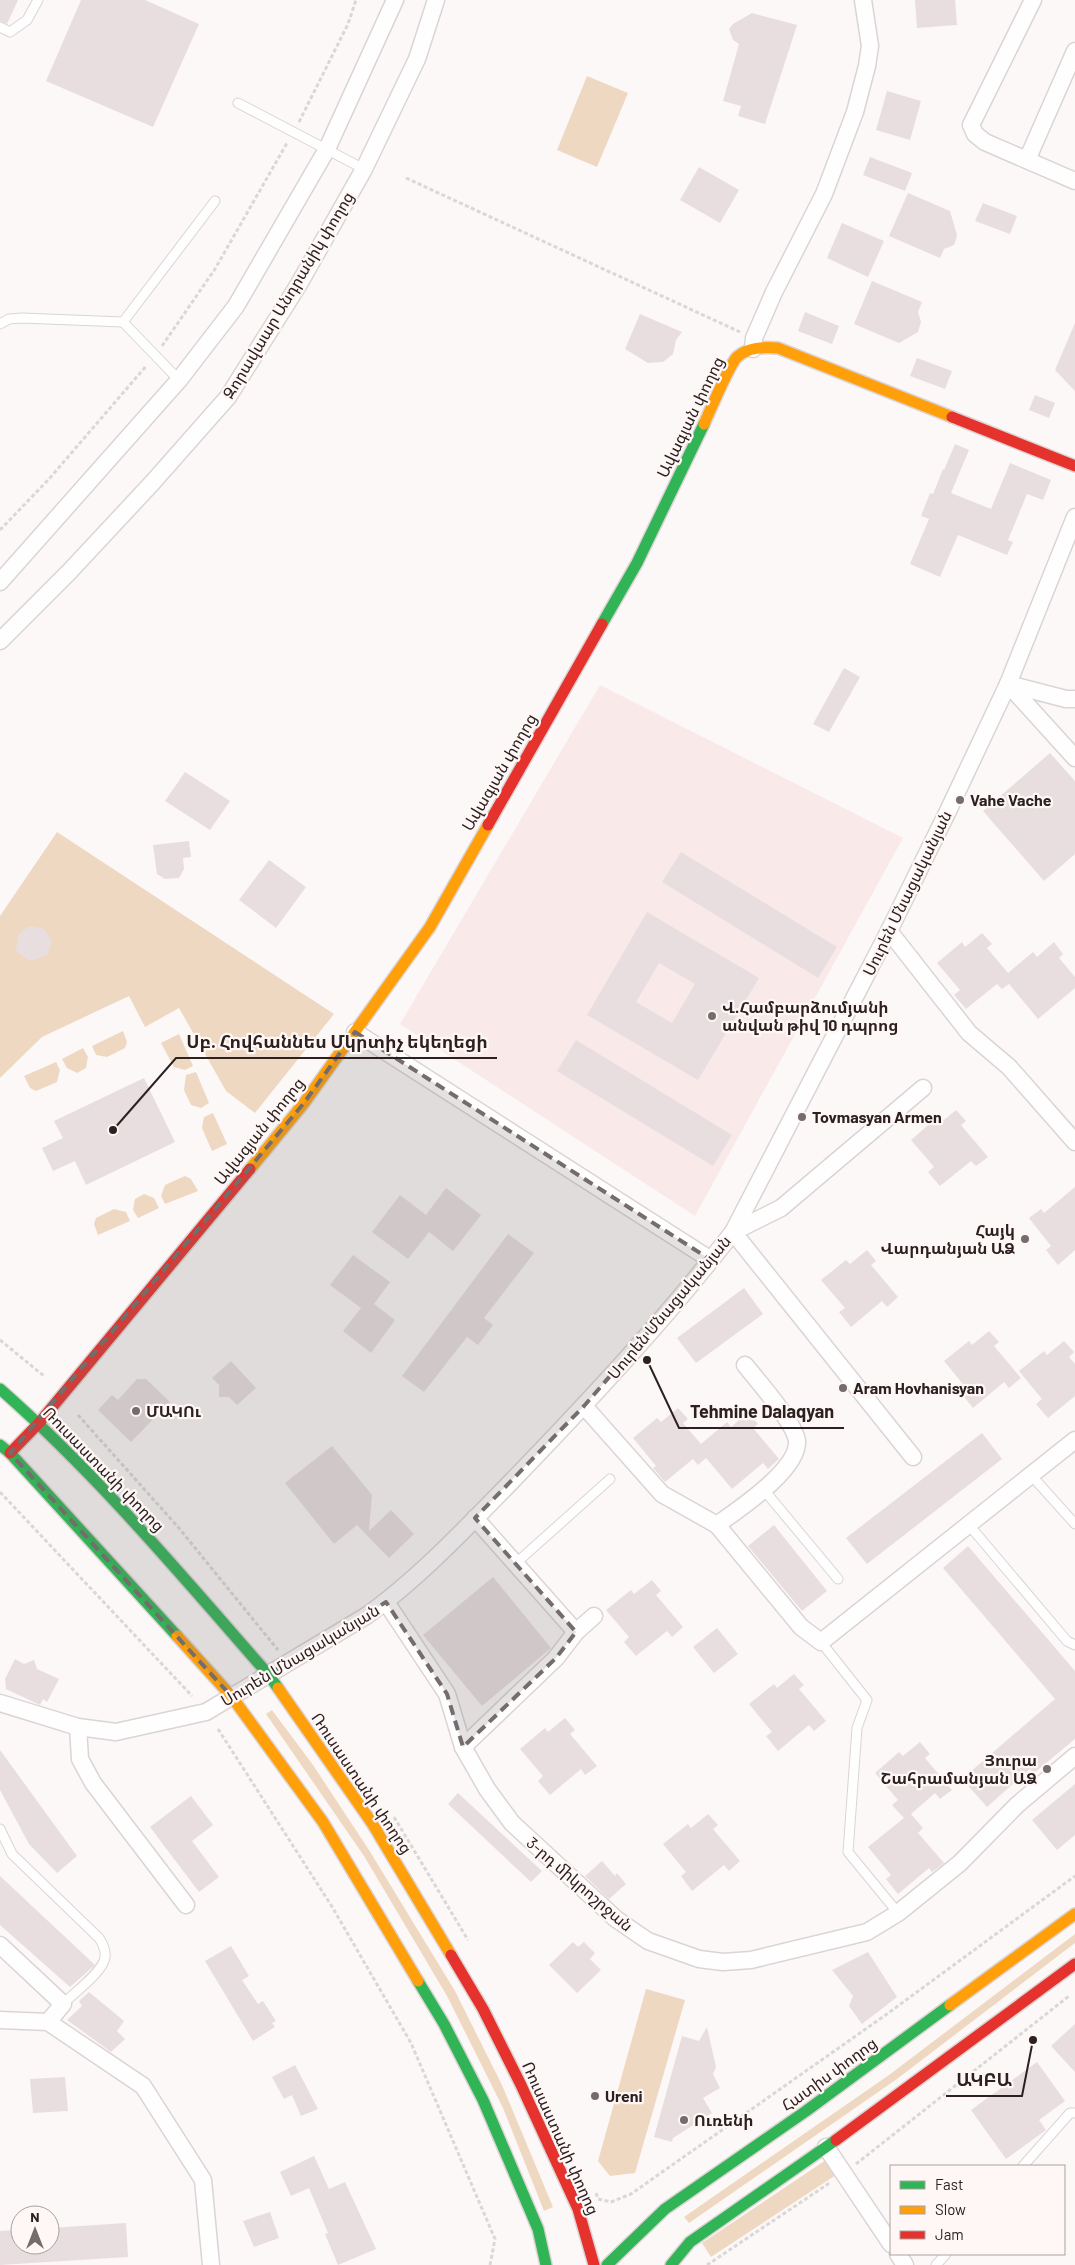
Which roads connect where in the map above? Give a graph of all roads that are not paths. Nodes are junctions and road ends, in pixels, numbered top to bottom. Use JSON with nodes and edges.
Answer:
{"nodes":[{"id":1,"x":38,"y":0,"type":"edge"},
{"id":2,"x":396,"y":0,"type":"edge"},
{"id":3,"x":436,"y":0,"type":"edge"},
{"id":4,"x":863,"y":0,"type":"edge"},
{"id":5,"x":1033,"y":0,"type":"edge"},
{"id":6,"x":0,"y":27,"type":"edge"},
{"id":7,"x":1075,"y":51,"type":"edge"},
{"id":8,"x":238,"y":103,"type":"dead end"},
{"id":9,"x":327,"y":149,"type":"junction"},
{"id":10,"x":1028,"y":160,"type":"junction"},
{"id":11,"x":364,"y":169,"type":"junction"},
{"id":12,"x":1075,"y":181,"type":"edge"},
{"id":13,"x":215,"y":201,"type":"dead end"},
{"id":14,"x":122,"y":322,"type":"junction"},
{"id":15,"x":0,"y":324,"type":"edge"},
{"id":16,"x":753,"y":343,"type":"junction"},
{"id":17,"x":179,"y":380,"type":"junction"},
{"id":18,"x":1075,"y":466,"type":"edge"},
{"id":19,"x":1075,"y":517,"type":"edge"},
{"id":20,"x":0,"y":582,"type":"edge"},
{"id":21,"x":0,"y":640,"type":"edge"},
{"id":22,"x":1008,"y":684,"type":"junction"},
{"id":23,"x":1075,"y":699,"type":"edge"},
{"id":24,"x":1075,"y":758,"type":"edge"},
{"id":25,"x":889,"y":931,"type":"junction"},
{"id":26,"x":355,"y":1032,"type":"junction"},
{"id":27,"x":922,"y":1088,"type":"dead end"},
{"id":28,"x":1075,"y":1142,"type":"edge"},
{"id":29,"x":733,"y":1232,"type":"junction"},
{"id":30,"x":711,"y":1260,"type":"junction"},
{"id":31,"x":745,"y":1365,"type":"dead end"},
{"id":32,"x":0,"y":1389,"type":"edge"},
{"id":33,"x":584,"y":1406,"type":"junction"},
{"id":34,"x":39,"y":1423,"type":"junction"},
{"id":35,"x":1075,"y":1440,"type":"edge"},
{"id":36,"x":0,"y":1445,"type":"edge"},
{"id":37,"x":10,"y":1453,"type":"junction"},
{"id":38,"x":913,"y":1457,"type":"dead end"},
{"id":39,"x":1031,"y":1475,"type":"junction"},
{"id":40,"x":610,"y":1479,"type":"dead end"},
{"id":41,"x":764,"y":1490,"type":"junction"},
{"id":42,"x":475,"y":1518,"type":"junction"},
{"id":43,"x":1075,"y":1524,"type":"edge"},
{"id":44,"x":716,"y":1525,"type":"junction"},
{"id":45,"x":969,"y":1525,"type":"junction"},
{"id":46,"x":515,"y":1564,"type":"junction"},
{"id":47,"x":838,"y":1579,"type":"dead end"},
{"id":48,"x":386,"y":1602,"type":"junction"},
{"id":49,"x":594,"y":1616,"type":"dead end"},
{"id":50,"x":576,"y":1632,"type":"junction"},
{"id":51,"x":822,"y":1642,"type":"junction"},
{"id":52,"x":1075,"y":1645,"type":"edge"},
{"id":53,"x":268,"y":1674,"type":"junction"},
{"id":54,"x":232,"y":1697,"type":"junction"},
{"id":55,"x":0,"y":1703,"type":"edge"},
{"id":56,"x":78,"y":1727,"type":"junction"},
{"id":57,"x":464,"y":1747,"type":"junction"},
{"id":58,"x":1075,"y":1756,"type":"edge"},
{"id":59,"x":0,"y":1829,"type":"edge"},
{"id":60,"x":186,"y":1905,"type":"dead end"},
{"id":61,"x":898,"y":1913,"type":"junction"},
{"id":62,"x":1075,"y":1914,"type":"edge"},
{"id":63,"x":0,"y":1945,"type":"edge"},
{"id":64,"x":1075,"y":1964,"type":"edge"},
{"id":65,"x":63,"y":2004,"type":"junction"},
{"id":66,"x":0,"y":2020,"type":"edge"},
{"id":67,"x":48,"y":2022,"type":"junction"},
{"id":68,"x":1073,"y":2111,"type":"edge"},
{"id":69,"x":826,"y":2147,"type":"junction"},
{"id":70,"x":1024,"y":2165,"type":"edge"},
{"id":71,"x":890,"y":2242,"type":"edge"},
{"id":72,"x":945,"y":2255,"type":"edge"},
{"id":73,"x":211,"y":2265,"type":"edge"},
{"id":74,"x":546,"y":2265,"type":"edge"},
{"id":75,"x":594,"y":2265,"type":"edge"},
{"id":76,"x":607,"y":2265,"type":"edge"},
{"id":77,"x":671,"y":2265,"type":"edge"},
{"id":78,"x":936,"y":2265,"type":"edge"}],
"edges":[{"from":1,"to":6,"type":"lane"},
{"from":2,"to":9,"type":"street"},
{"from":3,"to":11,"type":"street","name":"Զորավաար Անդրանիկ փողոց"},
{"from":4,"to":16,"type":"street"},
{"from":5,"to":10,"type":"street"},
{"from":7,"to":10,"type":"street"},
{"from":8,"to":9,"type":"lane"},
{"from":9,"to":11,"type":"lane"},
{"from":9,"to":17,"type":"street"},
{"from":10,"to":12,"type":"street"},
{"from":11,"to":21,"type":"street","name":"Զորավաար Անդրանիկ փողոց"},
{"from":13,"to":14,"type":"lane"},
{"from":14,"to":15,"type":"lane"},
{"from":14,"to":17,"type":"lane"},
{"from":16,"to":18,"type":"main road"},
{"from":16,"to":26,"type":"main road","name":"Ավագյան փողոց"},
{"from":17,"to":20,"type":"street"},
{"from":19,"to":22,"type":"street","name":"Սուրեն Մնացականյան"},
{"from":22,"to":23,"type":"street"},
{"from":22,"to":24,"type":"street"},
{"from":22,"to":25,"type":"street","name":"Սուրեն Մնացականյան"},
{"from":25,"to":28,"type":"street"},
{"from":25,"to":29,"type":"street","name":"Սուրեն Մնացականյան"},
{"from":26,"to":30,"type":"street"},
{"from":26,"to":34,"type":"main road","name":"Ավագյան փողոց"},
{"from":27,"to":29,"type":"street"},
{"from":29,"to":30,"type":"street","name":"Սուրեն Մնացականյան"},
{"from":29,"to":38,"type":"street"},
{"from":30,"to":33,"type":"street","name":"Սուրեն Մնացականյան"},
{"from":31,"to":41,"type":"street"},
{"from":32,"to":34,"type":"main road","name":"Ռուսաստանի փողոց"},
{"from":33,"to":42,"type":"street","name":"Սուրեն Մնացականյան"},
{"from":33,"to":44,"type":"street"},
{"from":34,"to":37,"type":"main road","name":"Ավագյան փողոց"},
{"from":34,"to":53,"type":"main road","name":"Ռուսաստանի փողոց"},
{"from":35,"to":39,"type":"street"},
{"from":36,"to":37,"type":"main road"},
{"from":37,"to":54,"type":"main road"},
{"from":39,"to":43,"type":"lane"},
{"from":39,"to":45,"type":"street"},
{"from":40,"to":46,"type":"lane"},
{"from":41,"to":44,"type":"street"},
{"from":41,"to":47,"type":"lane"},
{"from":42,"to":46,"type":"street"},
{"from":42,"to":48,"type":"street","name":"Սուրեն Մնացականյան"},
{"from":44,"to":51,"type":"street"},
{"from":45,"to":51,"type":"street"},
{"from":45,"to":52,"type":"lane"},
{"from":46,"to":50,"type":"street"},
{"from":48,"to":53,"type":"street","name":"Սուրեն Մնացականյան"},
{"from":48,"to":57,"type":"street","name":"3-րդ միկրոշրջան"},
{"from":49,"to":50,"type":"street"},
{"from":50,"to":57,"type":"street"},
{"from":51,"to":61,"type":"lane"},
{"from":53,"to":54,"type":"street","name":"Սուրեն Մնացականյան"},
{"from":53,"to":75,"type":"main road","name":"Ռուսաստանի փողոց"},
{"from":54,"to":56,"type":"street","name":"Սուրեն Մնացականյան"},
{"from":54,"to":74,"type":"main road"},
{"from":55,"to":56,"type":"street","name":"Սուրեն Մնացականյան"},
{"from":56,"to":60,"type":"street"},
{"from":57,"to":61,"type":"street","name":"3-րդ միկրոշրջան"},
{"from":58,"to":61,"type":"street","name":"3-րդ միկրոշրջան"},
{"from":59,"to":65,"type":"lane"},
{"from":62,"to":76,"type":"main road","name":"Հատիս փողոց"},
{"from":63,"to":65,"type":"street"},
{"from":64,"to":69,"type":"main road"},
{"from":65,"to":67,"type":"street"},
{"from":66,"to":67,"type":"street"},
{"from":67,"to":73,"type":"street"},
{"from":68,"to":70,"type":"lane"},
{"from":69,"to":71,"type":"street"},
{"from":69,"to":77,"type":"main road"},
{"from":72,"to":78,"type":"lane"}]}
